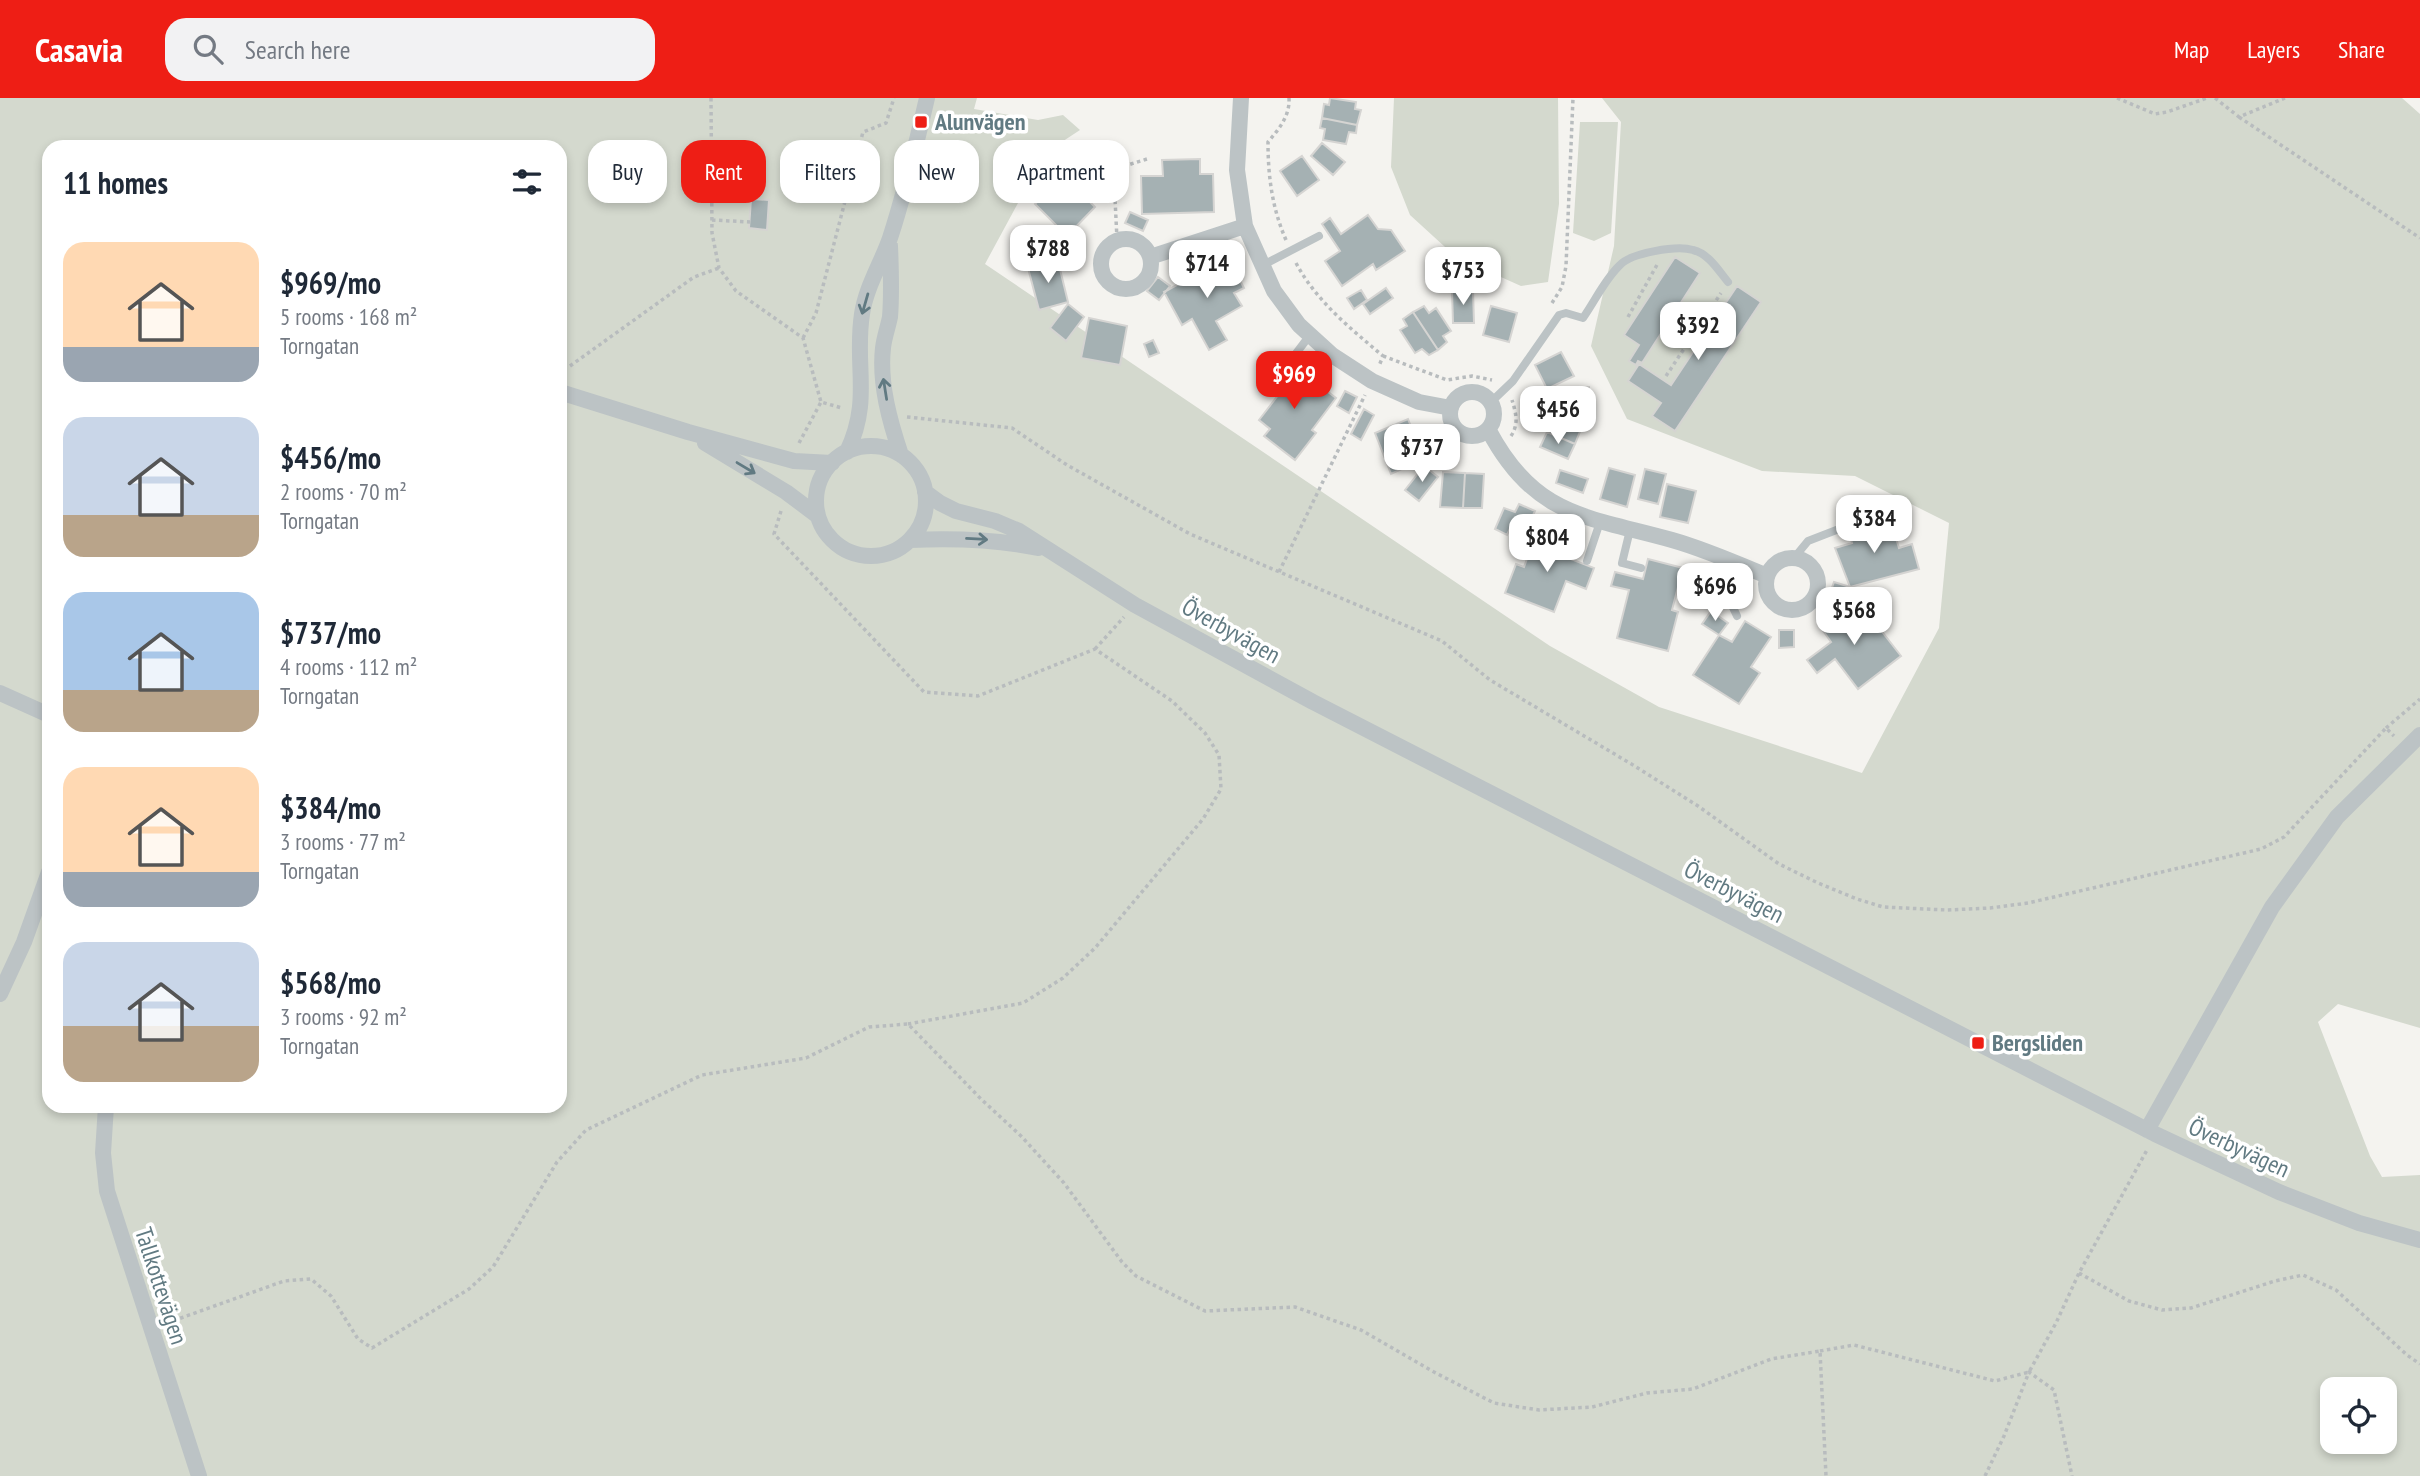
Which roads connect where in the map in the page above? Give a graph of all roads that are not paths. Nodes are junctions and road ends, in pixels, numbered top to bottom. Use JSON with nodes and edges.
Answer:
{"nodes":[{"id":1,"x":927,"y":98,"type":"edge"},
{"id":2,"x":1241,"y":98,"type":"edge"},
{"id":3,"x":1245,"y":226,"type":"junction"},
{"id":4,"x":1319,"y":236,"type":"dead end"},
{"id":5,"x":889,"y":240,"type":"junction"},
{"id":6,"x":1150,"y":257,"type":"junction"},
{"id":7,"x":1263,"y":265,"type":"junction"},
{"id":8,"x":1728,"y":282,"type":"road end"},
{"id":9,"x":1310,"y":335,"type":"junction"},
{"id":10,"x":1285,"y":368,"type":"dead end"},
{"id":11,"x":567,"y":394,"type":"edge"},
{"id":12,"x":1491,"y":402,"type":"junction"},
{"id":13,"x":1451,"y":408,"type":"junction"},
{"id":14,"x":1488,"y":429,"type":"junction"},
{"id":15,"x":688,"y":432,"type":"junction"},
{"id":16,"x":847,"y":452,"type":"junction"},
{"id":17,"x":901,"y":455,"type":"junction"},
{"id":18,"x":832,"y":463,"type":"junction"},
{"id":19,"x":925,"y":492,"type":"junction"},
{"id":20,"x":818,"y":516,"type":"junction"},
{"id":21,"x":1600,"y":522,"type":"junction"},
{"id":22,"x":1839,"y":529,"type":"dead end"},
{"id":23,"x":1630,"y":530,"type":"junction"},
{"id":24,"x":910,"y":540,"type":"junction"},
{"id":25,"x":1044,"y":549,"type":"junction"},
{"id":26,"x":1794,"y":558,"type":"junction"},
{"id":27,"x":1587,"y":561,"type":"dead end"},
{"id":28,"x":1734,"y":562,"type":"junction"},
{"id":29,"x":1641,"y":568,"type":"dead end"},
{"id":30,"x":1767,"y":576,"type":"junction"},
{"id":31,"x":1737,"y":616,"type":"dead end"},
{"id":32,"x":0,"y":693,"type":"edge"},
{"id":33,"x":42,"y":712,"type":"edge"},
{"id":34,"x":2420,"y":735,"type":"edge"},
{"id":35,"x":42,"y":892,"type":"edge"},
{"id":36,"x":0,"y":994,"type":"edge"},
{"id":37,"x":106,"y":1113,"type":"edge"},
{"id":38,"x":2151,"y":1132,"type":"junction"},
{"id":39,"x":2420,"y":1240,"type":"edge"},
{"id":40,"x":199,"y":1476,"type":"edge"}],
"edges":[{"from":1,"to":5,"type":"street"},
{"from":2,"to":3,"type":"street"},
{"from":3,"to":6,"type":"street"},
{"from":3,"to":7,"type":"street"},
{"from":4,"to":7,"type":"lane"},
{"from":5,"to":16,"type":"street","one_way":true},
{"from":17,"to":5,"type":"street","one_way":true},
{"from":6,"to":6,"type":"street"},
{"from":7,"to":9,"type":"street"},
{"from":8,"to":12,"type":"lane"},
{"from":9,"to":10,"type":"lane"},
{"from":9,"to":13,"type":"street"},
{"from":11,"to":15,"type":"street"},
{"from":12,"to":13,"type":"street"},
{"from":12,"to":14,"type":"street"},
{"from":13,"to":14,"type":"street"},
{"from":14,"to":21,"type":"street"},
{"from":15,"to":18,"type":"street"},
{"from":15,"to":20,"type":"street","one_way":true},
{"from":16,"to":17,"type":"street"},
{"from":16,"to":18,"type":"street"},
{"from":17,"to":19,"type":"street"},
{"from":18,"to":20,"type":"street"},
{"from":19,"to":24,"type":"street"},
{"from":19,"to":25,"type":"street","name":"Överbyvägen"},
{"from":20,"to":24,"type":"street"},
{"from":21,"to":23,"type":"street"},
{"from":21,"to":27,"type":"lane"},
{"from":22,"to":26,"type":"lane"},
{"from":23,"to":28,"type":"street"},
{"from":23,"to":29,"type":"lane"},
{"from":24,"to":25,"type":"street","name":"Överbyvägen","one_way":true},
{"from":25,"to":38,"type":"street","name":"Överbyvägen"},
{"from":26,"to":30,"type":"street"},
{"from":26,"to":30,"type":"street"},
{"from":28,"to":30,"type":"street"},
{"from":28,"to":31,"type":"lane"},
{"from":32,"to":33,"type":"street"},
{"from":34,"to":38,"type":"street"},
{"from":35,"to":36,"type":"street"},
{"from":37,"to":40,"type":"street","name":"Tallkottevägen"},
{"from":38,"to":39,"type":"street","name":"Överbyvägen"}]}
